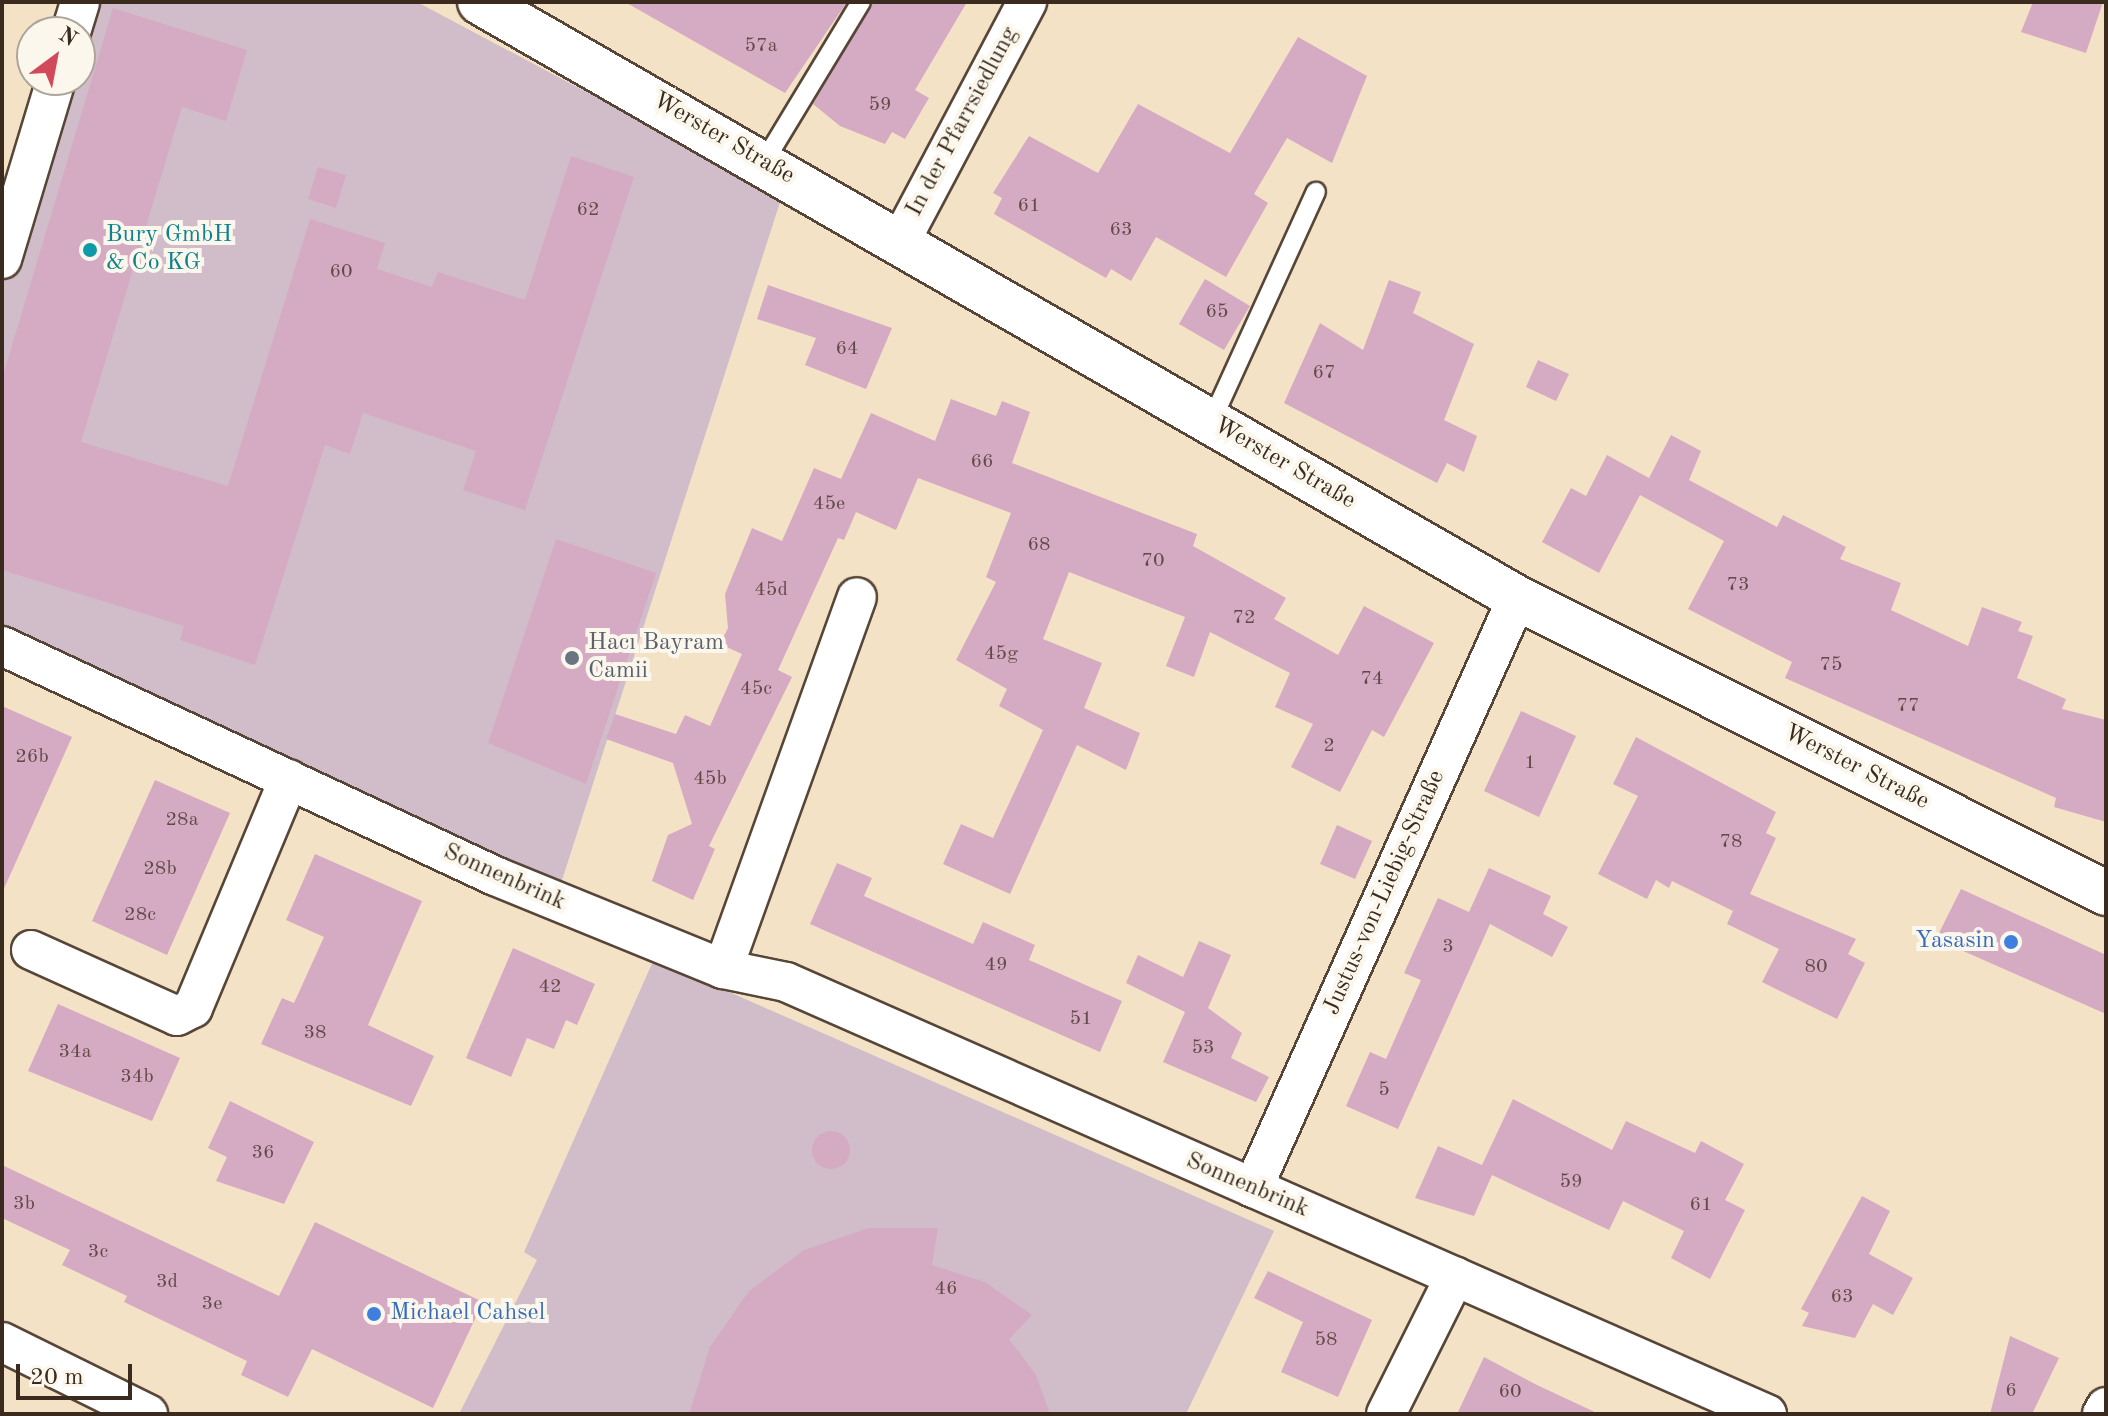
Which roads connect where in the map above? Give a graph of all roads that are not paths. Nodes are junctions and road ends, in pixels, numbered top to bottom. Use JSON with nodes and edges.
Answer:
{"nodes":[{"id":1,"x":480,"y":2,"type":"edge"},
{"id":2,"x":861,"y":2,"type":"edge"},
{"id":3,"x":1027,"y":2,"type":"edge"},
{"id":4,"x":51,"y":96,"type":"edge"},
{"id":5,"x":764,"y":162,"type":"junction"},
{"id":6,"x":1316,"y":192,"type":"dead end"},
{"id":7,"x":900,"y":242,"type":"junction"},
{"id":8,"x":2,"y":259,"type":"edge"},
{"id":9,"x":1211,"y":422,"type":"junction"},
{"id":10,"x":857,"y":597,"type":"dead end"},
{"id":11,"x":1517,"y":598,"type":"junction"},
{"id":12,"x":2,"y":646,"type":"edge"},
{"id":13,"x":289,"y":779,"type":"junction"},
{"id":14,"x":2106,"y":893,"type":"edge"},
{"id":15,"x":31,"y":950,"type":"dead end"},
{"id":16,"x":723,"y":969,"type":"junction"},
{"id":17,"x":1253,"y":1188,"type":"junction"},
{"id":18,"x":1455,"y":1276,"type":"junction"},
{"id":19,"x":2,"y":1342,"type":"edge"},
{"id":20,"x":2106,"y":1407,"type":"edge"},
{"id":21,"x":148,"y":1414,"type":"edge"},
{"id":22,"x":1386,"y":1414,"type":"edge"},
{"id":23,"x":1767,"y":1414,"type":"edge"},
{"id":24,"x":2102,"y":1414,"type":"edge"}],
"edges":[{"from":1,"to":5,"type":"main road","name":"Werster Straße"},
{"from":2,"to":5,"type":"lane"},
{"from":3,"to":7,"type":"street","name":"In der Pfarrsiedlung"},
{"from":4,"to":8,"type":"street"},
{"from":5,"to":7,"type":"main road","name":"Werster Straße"},
{"from":6,"to":9,"type":"lane"},
{"from":7,"to":9,"type":"main road","name":"Werster Straße"},
{"from":9,"to":11,"type":"main road","name":"Werster Straße"},
{"from":10,"to":16,"type":"street"},
{"from":11,"to":14,"type":"main road","name":"Werster Straße"},
{"from":11,"to":17,"type":"street","name":"Justus-von-Liebig-Straße"},
{"from":12,"to":13,"type":"street","name":"Sonnenbrink"},
{"from":13,"to":15,"type":"street"},
{"from":13,"to":16,"type":"street","name":"Sonnenbrink"},
{"from":16,"to":17,"type":"street","name":"Sonnenbrink"},
{"from":17,"to":18,"type":"street","name":"Sonnenbrink"},
{"from":18,"to":22,"type":"street"},
{"from":18,"to":23,"type":"street","name":"Sonnenbrink"},
{"from":19,"to":21,"type":"street"},
{"from":20,"to":24,"type":"street"}]}
